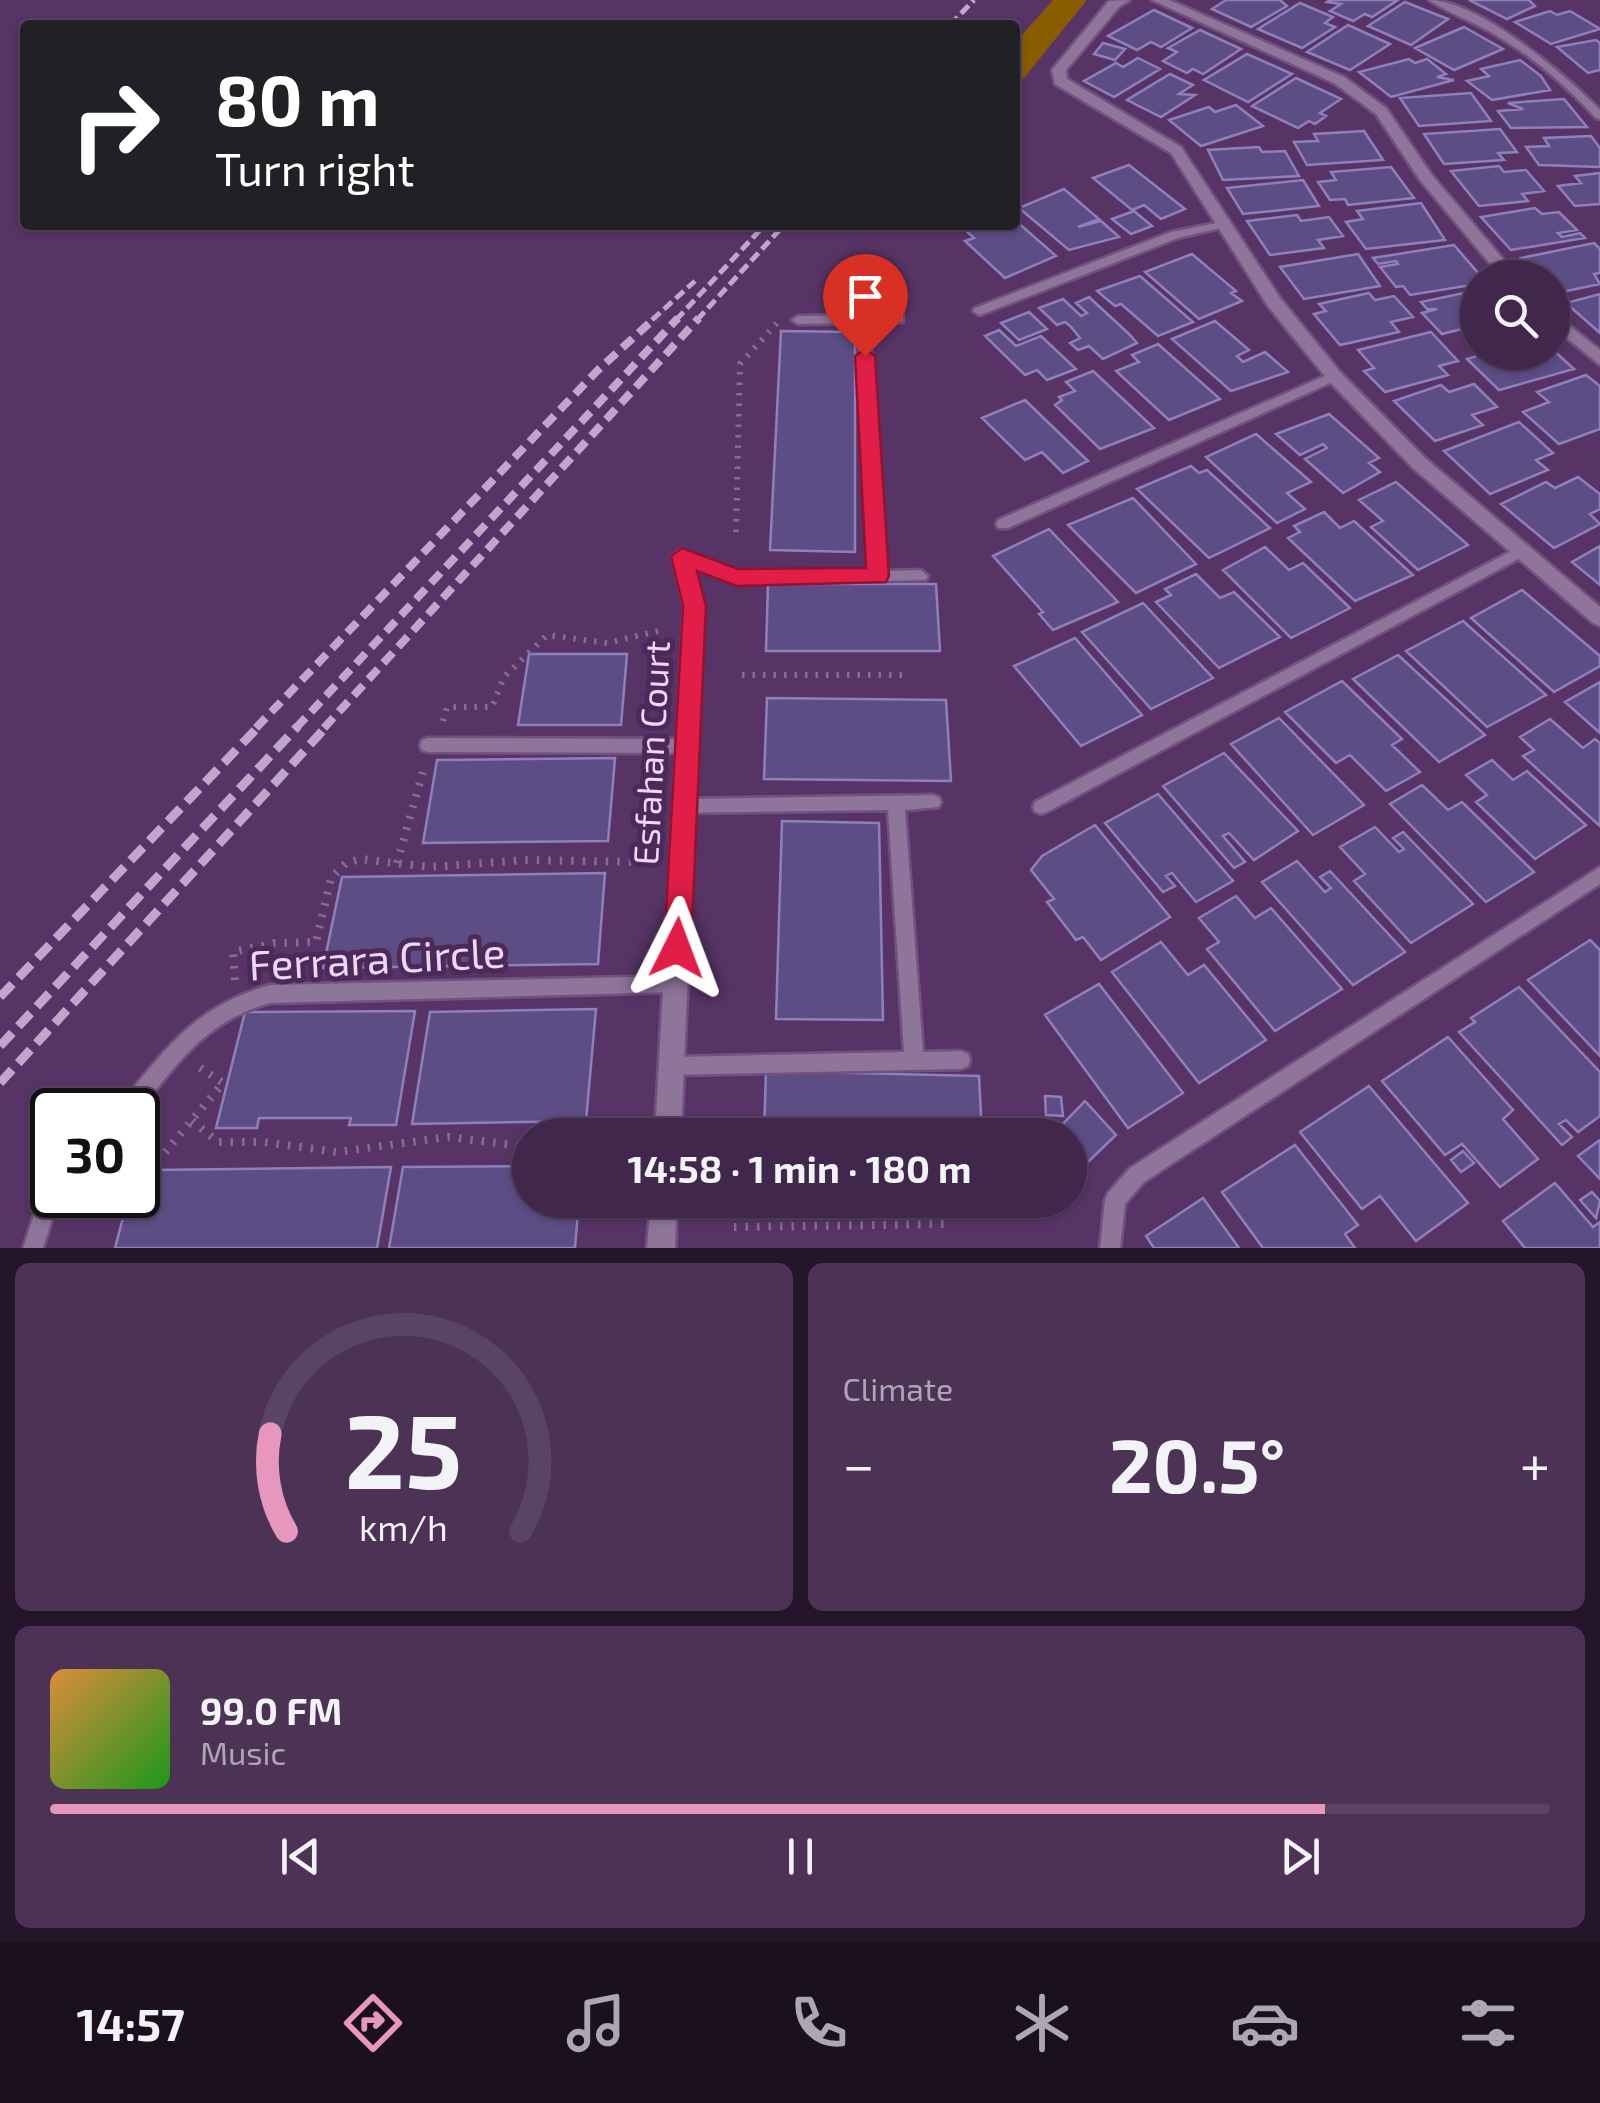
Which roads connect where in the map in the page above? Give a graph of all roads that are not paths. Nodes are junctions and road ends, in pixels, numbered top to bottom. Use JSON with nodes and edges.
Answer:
{"nodes":[{"id":1,"x":1124,"y":0,"type":"edge"},
{"id":2,"x":1158,"y":0,"type":"edge"},
{"id":3,"x":1434,"y":0,"type":"edge"},
{"id":4,"x":1600,"y":116,"type":"edge"},
{"id":5,"x":1221,"y":225,"type":"junction"},
{"id":6,"x":1496,"y":260,"type":"edge"},
{"id":7,"x":979,"y":311,"type":"dead end"},
{"id":8,"x":863,"y":319,"type":"junction"},
{"id":9,"x":899,"y":319,"type":"dead end"},
{"id":10,"x":798,"y":320,"type":"road end"},
{"id":11,"x":1570,"y":333,"type":"edge"},
{"id":12,"x":1600,"y":360,"type":"edge"},
{"id":13,"x":1334,"y":376,"type":"junction"},
{"id":14,"x":1003,"y":524,"type":"dead end"},
{"id":15,"x":1518,"y":552,"type":"junction"},
{"id":16,"x":682,"y":556,"type":"joint"},
{"id":17,"x":878,"y":576,"type":"junction"},
{"id":18,"x":921,"y":576,"type":"dead end"},
{"id":19,"x":1600,"y":618,"type":"edge"},
{"id":20,"x":428,"y":744,"type":"road end"},
{"id":21,"x":688,"y":746,"type":"junction"},
{"id":22,"x":934,"y":802,"type":"dead end"},
{"id":23,"x":896,"y":803,"type":"junction"},
{"id":24,"x":684,"y":806,"type":"junction"},
{"id":25,"x":1040,"y":807,"type":"dead end"},
{"id":26,"x":1600,"y":875,"type":"edge"},
{"id":27,"x":676,"y":984,"type":"junction"},
{"id":28,"x":961,"y":1060,"type":"dead end"},
{"id":29,"x":914,"y":1061,"type":"junction"},
{"id":30,"x":671,"y":1066,"type":"junction"},
{"id":31,"x":146,"y":1088,"type":"edge"},
{"id":32,"x":669,"y":1118,"type":"edge"},
{"id":33,"x":43,"y":1218,"type":"edge"},
{"id":34,"x":663,"y":1218,"type":"edge"},
{"id":35,"x":33,"y":1248,"type":"edge"},
{"id":36,"x":662,"y":1248,"type":"edge"},
{"id":37,"x":1110,"y":1248,"type":"edge"}],
"edges":[{"from":1,"to":5,"type":"street"},
{"from":2,"to":6,"type":"street"},
{"from":3,"to":4,"type":"lane"},
{"from":5,"to":7,"type":"lane"},
{"from":5,"to":13,"type":"street"},
{"from":8,"to":9,"type":"lane"},
{"from":8,"to":10,"type":"lane"},
{"from":8,"to":17,"type":"lane"},
{"from":11,"to":12,"type":"street"},
{"from":13,"to":14,"type":"lane"},
{"from":13,"to":15,"type":"street"},
{"from":15,"to":19,"type":"street"},
{"from":15,"to":25,"type":"lane"},
{"from":16,"to":17,"type":"lane"},
{"from":16,"to":21,"type":"street","name":"Esfahan Court"},
{"from":17,"to":18,"type":"lane"},
{"from":20,"to":21,"type":"lane"},
{"from":21,"to":24,"type":"street","name":"Esfahan Court"},
{"from":22,"to":23,"type":"lane"},
{"from":23,"to":24,"type":"lane"},
{"from":23,"to":29,"type":"lane"},
{"from":24,"to":27,"type":"street","name":"Esfahan Court"},
{"from":26,"to":37,"type":"lane"},
{"from":27,"to":30,"type":"street","name":"Esfahan Court"},
{"from":27,"to":31,"type":"lane","name":"Ferrara Circle"},
{"from":28,"to":29,"type":"lane"},
{"from":29,"to":30,"type":"lane"},
{"from":30,"to":32,"type":"street","name":"Esfahan Court"},
{"from":33,"to":35,"type":"lane"},
{"from":34,"to":36,"type":"street"}]}
